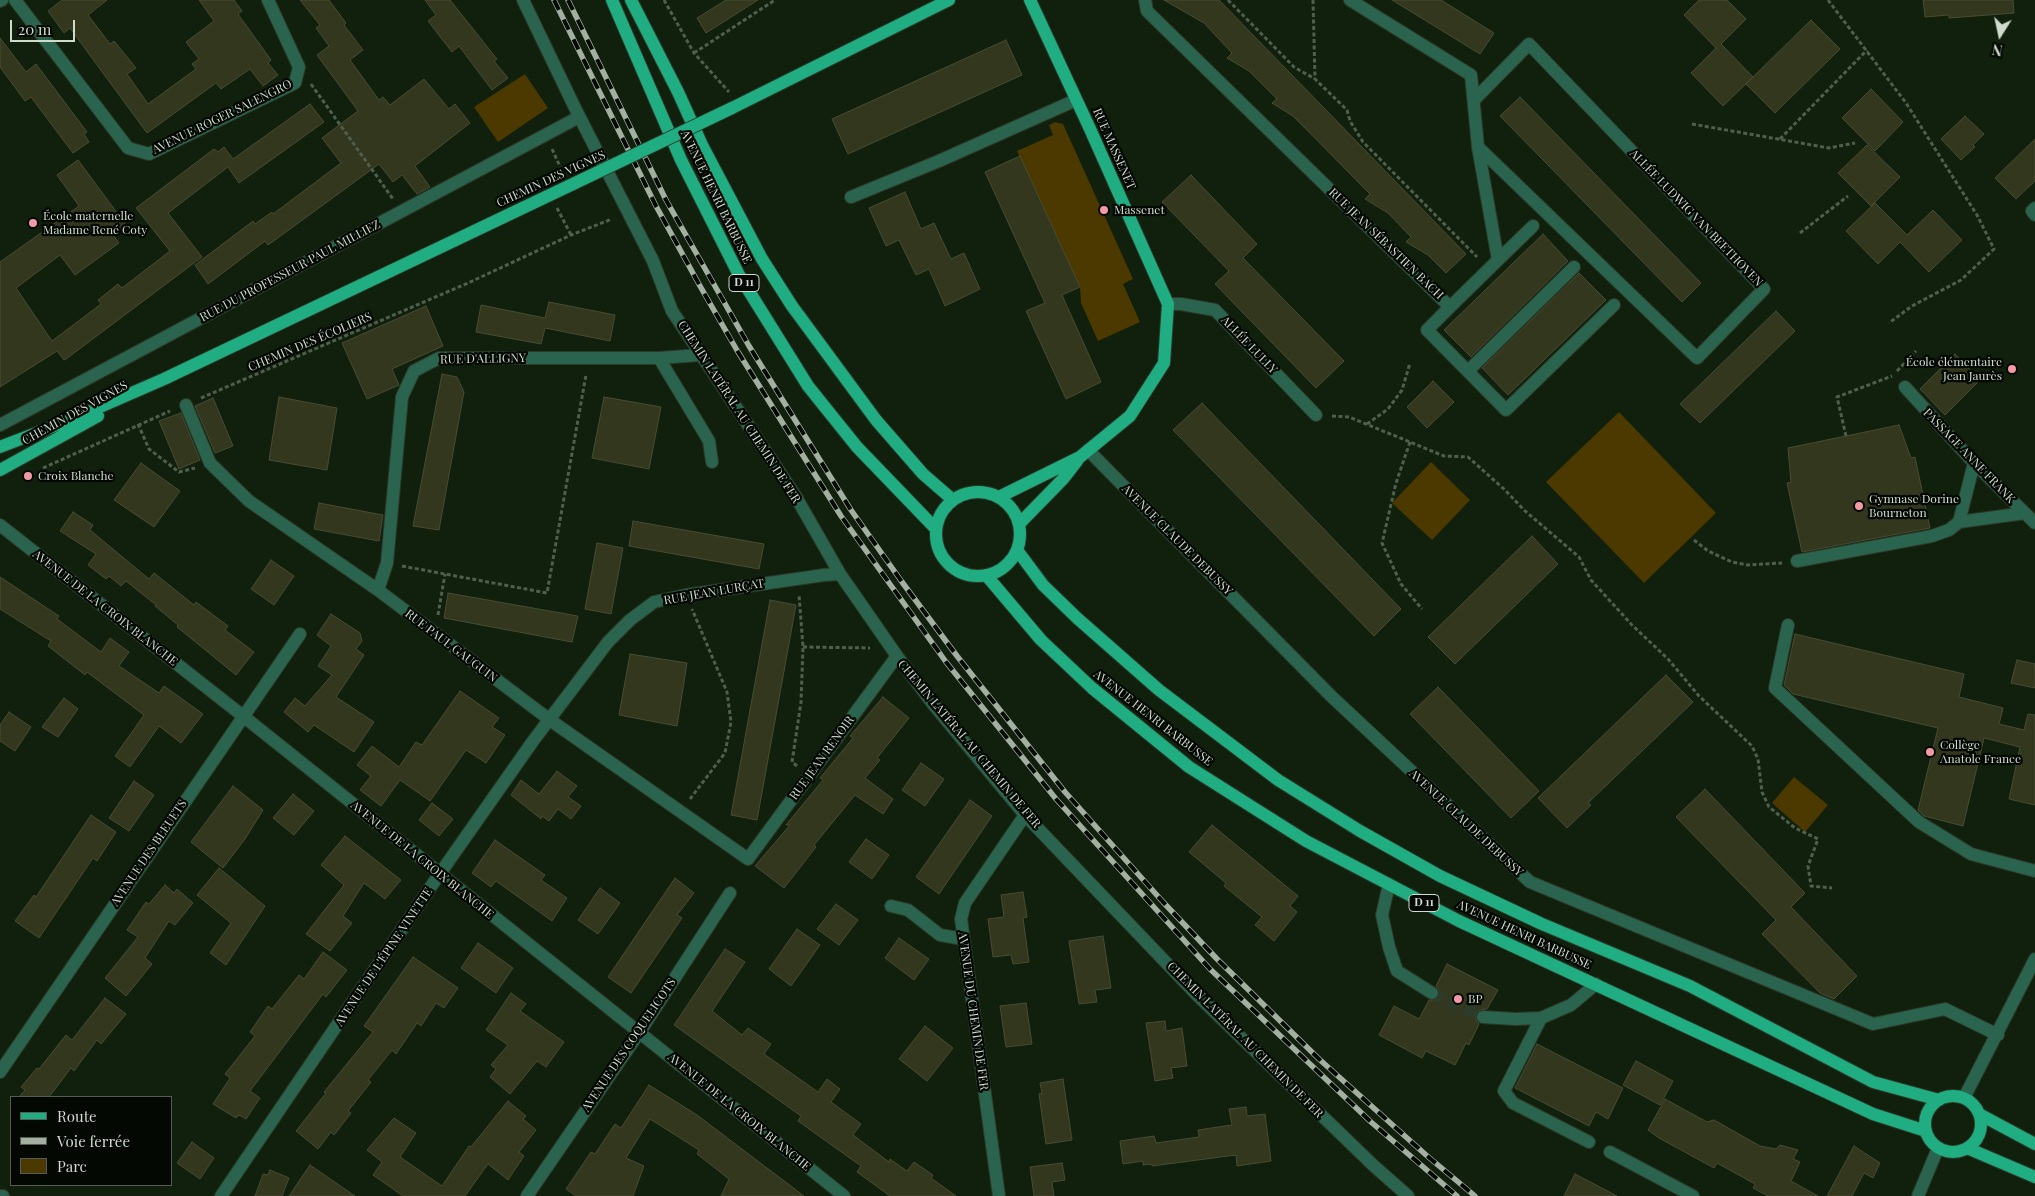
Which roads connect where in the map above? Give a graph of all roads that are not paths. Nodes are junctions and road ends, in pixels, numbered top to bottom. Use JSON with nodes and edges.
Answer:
{"nodes":[{"id":1,"x":15,"y":0,"type":"edge"},
{"id":2,"x":268,"y":0,"type":"edge"},
{"id":3,"x":523,"y":0,"type":"edge"},
{"id":4,"x":612,"y":0,"type":"edge"},
{"id":5,"x":631,"y":0,"type":"edge"},
{"id":6,"x":949,"y":0,"type":"edge"},
{"id":7,"x":1029,"y":0,"type":"edge"},
{"id":8,"x":1145,"y":0,"type":"edge"},
{"id":9,"x":1350,"y":0,"type":"edge"},
{"id":10,"x":1076,"y":100,"type":"junction"},
{"id":11,"x":1474,"y":100,"type":"junction"},
{"id":12,"x":579,"y":117,"type":"junction"},
{"id":13,"x":1478,"y":147,"type":"junction"},
{"id":14,"x":851,"y":197,"type":"dead end"},
{"id":15,"x":2035,"y":208,"type":"edge"},
{"id":16,"x":2035,"y":215,"type":"edge"},
{"id":17,"x":1532,"y":226,"type":"dead end"},
{"id":18,"x":1493,"y":265,"type":"junction"},
{"id":19,"x":1574,"y":267,"type":"dead end"},
{"id":20,"x":1168,"y":304,"type":"junction"},
{"id":21,"x":1614,"y":305,"type":"dead end"},
{"id":22,"x":1450,"y":307,"type":"junction"},
{"id":23,"x":700,"y":355,"type":"junction"},
{"id":24,"x":659,"y":358,"type":"junction"},
{"id":25,"x":1468,"y":371,"type":"junction"},
{"id":26,"x":164,"y":379,"type":"junction"},
{"id":27,"x":1904,"y":387,"type":"dead end"},
{"id":28,"x":186,"y":405,"type":"road end"},
{"id":29,"x":1316,"y":415,"type":"road end"},
{"id":30,"x":0,"y":425,"type":"edge"},
{"id":31,"x":0,"y":447,"type":"edge"},
{"id":32,"x":1084,"y":454,"type":"junction"},
{"id":33,"x":712,"y":462,"type":"dead end"},
{"id":34,"x":1974,"y":463,"type":"junction"},
{"id":35,"x":0,"y":470,"type":"edge"},
{"id":36,"x":999,"y":497,"type":"junction"},
{"id":37,"x":953,"y":500,"type":"junction"},
{"id":38,"x":2025,"y":513,"type":"junction"},
{"id":39,"x":1959,"y":522,"type":"junction"},
{"id":40,"x":2035,"y":523,"type":"edge"},
{"id":41,"x":1019,"y":524,"type":"junction"},
{"id":42,"x":0,"y":525,"type":"edge"},
{"id":43,"x":936,"y":529,"type":"junction"},
{"id":44,"x":1017,"y":550,"type":"junction"},
{"id":45,"x":1797,"y":561,"type":"road end"},
{"id":46,"x":840,"y":574,"type":"junction"},
{"id":47,"x":986,"y":575,"type":"junction"},
{"id":48,"x":378,"y":590,"type":"junction"},
{"id":49,"x":1788,"y":624,"type":"dead end"},
{"id":50,"x":300,"y":634,"type":"dead end"},
{"id":51,"x":897,"y":656,"type":"junction"},
{"id":52,"x":243,"y":716,"type":"junction"},
{"id":53,"x":550,"y":720,"type":"junction"},
{"id":54,"x":1025,"y":815,"type":"junction"},
{"id":55,"x":748,"y":859,"type":"joint"},
{"id":56,"x":2035,"y":871,"type":"edge"},
{"id":57,"x":440,"y":875,"type":"junction"},
{"id":58,"x":1389,"y":884,"type":"junction"},
{"id":59,"x":730,"y":893,"type":"dead end"},
{"id":60,"x":891,"y":906,"type":"dead end"},
{"id":61,"x":963,"y":938,"type":"junction"},
{"id":62,"x":2035,"y":959,"type":"edge"},
{"id":63,"x":1596,"y":984,"type":"junction"},
{"id":64,"x":1432,"y":993,"type":"tunnel mouth"},
{"id":65,"x":1483,"y":1016,"type":"tunnel mouth"},
{"id":66,"x":1541,"y":1018,"type":"junction"},
{"id":67,"x":638,"y":1033,"type":"junction"},
{"id":68,"x":1998,"y":1035,"type":"junction"},
{"id":69,"x":0,"y":1072,"type":"edge"},
{"id":70,"x":1964,"y":1098,"type":"junction"},
{"id":71,"x":1939,"y":1100,"type":"junction"},
{"id":72,"x":1979,"y":1114,"type":"junction"},
{"id":73,"x":1926,"y":1131,"type":"junction"},
{"id":74,"x":1590,"y":1142,"type":"dead end"},
{"id":75,"x":2035,"y":1144,"type":"edge"},
{"id":76,"x":1938,"y":1148,"type":"junction"},
{"id":77,"x":1967,"y":1148,"type":"junction"},
{"id":78,"x":1610,"y":1152,"type":"dead end"},
{"id":79,"x":2035,"y":1177,"type":"edge"},
{"id":80,"x":221,"y":1196,"type":"edge"},
{"id":81,"x":526,"y":1196,"type":"edge"},
{"id":82,"x":844,"y":1196,"type":"edge"},
{"id":83,"x":999,"y":1196,"type":"edge"},
{"id":84,"x":1408,"y":1196,"type":"edge"},
{"id":85,"x":1693,"y":1196,"type":"edge"},
{"id":86,"x":1918,"y":1196,"type":"edge"}],
"edges":[{"from":1,"to":2,"type":"street","name":"AVENUE ROGER SALENGRO"},
{"from":3,"to":12,"type":"street","name":"CHEMIN LATÉRAL AU CHEMIN DE FER"},
{"from":4,"to":43,"type":"main road","name":"AVENUE HENRI BARBUSSE","number":"D 11"},
{"from":5,"to":37,"type":"main road","name":"AVENUE HENRI BARBUSSE","number":"D 11"},
{"from":6,"to":26,"type":"main road","name":"CHEMIN DES VIGNES","bridge":true},
{"from":7,"to":10,"type":"main road","name":"RUE MASSENET"},
{"from":8,"to":22,"type":"street","name":"RUE JEAN SÉBASTIEN BACH"},
{"from":9,"to":11,"type":"street"},
{"from":10,"to":14,"type":"street"},
{"from":10,"to":20,"type":"main road","name":"RUE MASSENET"},
{"from":11,"to":13,"type":"street"},
{"from":11,"to":13,"type":"street","name":"ALLÉE LUDWIG VAN BEETHOVEN"},
{"from":12,"to":23,"type":"street","name":"CHEMIN LATÉRAL AU CHEMIN DE FER"},
{"from":12,"to":30,"type":"street","name":"RUE DU PROFESSEUR PAUL MILLIEZ"},
{"from":13,"to":18,"type":"street"},
{"from":15,"to":16,"type":"street"},
{"from":17,"to":18,"type":"street","name":"RUE JEAN SÉBASTIEN BACH"},
{"from":18,"to":22,"type":"street","name":"RUE JEAN SÉBASTIEN BACH"},
{"from":19,"to":25,"type":"street"},
{"from":20,"to":29,"type":"street","name":"ALLÉE LULLY"},
{"from":20,"to":32,"type":"main road","name":"RUE MASSENET"},
{"from":21,"to":25,"type":"street"},
{"from":22,"to":25,"type":"street"},
{"from":23,"to":24,"type":"street","name":"RUE D'ALLIGNY"},
{"from":23,"to":46,"type":"street","name":"CHEMIN LATÉRAL AU CHEMIN DE FER"},
{"from":24,"to":33,"type":"street"},
{"from":24,"to":48,"type":"street","name":"RUE D'ALLIGNY"},
{"from":26,"to":31,"type":"main road","name":"CHEMIN DES VIGNES"},
{"from":26,"to":35,"type":"main road","name":"CHEMIN DES VIGNES"},
{"from":27,"to":34,"type":"street","name":"PASSAGE ANNE FRANK"},
{"from":28,"to":48,"type":"street","name":"RUE PAUL GAUGUIN"},
{"from":32,"to":36,"type":"main road","name":"RUE MASSENET"},
{"from":32,"to":41,"type":"main road","name":"RUE MASSENET"},
{"from":32,"to":68,"type":"street","name":"AVENUE CLAUDE DEBUSSY"},
{"from":34,"to":38,"type":"street","name":"PASSAGE ANNE FRANK"},
{"from":34,"to":39,"type":"street"},
{"from":36,"to":37,"type":"main road"},
{"from":36,"to":41,"type":"main road"},
{"from":37,"to":43,"type":"main road"},
{"from":38,"to":39,"type":"street"},
{"from":38,"to":40,"type":"street","name":"PASSAGE ANNE FRANK"},
{"from":39,"to":45,"type":"street"},
{"from":41,"to":44,"type":"main road"},
{"from":42,"to":52,"type":"street","name":"AVENUE DE LA CROIX BLANCHE"},
{"from":43,"to":47,"type":"main road"},
{"from":44,"to":47,"type":"main road"},
{"from":44,"to":71,"type":"main road","name":"AVENUE HENRI BARBUSSE","number":"D 11"},
{"from":46,"to":51,"type":"street","name":"CHEMIN LATÉRAL AU CHEMIN DE FER"},
{"from":46,"to":53,"type":"street","name":"RUE JEAN LURÇAT"},
{"from":47,"to":58,"type":"main road","name":"AVENUE HENRI BARBUSSE","number":"D 11"},
{"from":48,"to":53,"type":"street","name":"RUE PAUL GAUGUIN"},
{"from":49,"to":56,"type":"street"},
{"from":50,"to":52,"type":"street","name":"AVENUE DES BLEUETS"},
{"from":51,"to":54,"type":"street","name":"CHEMIN LATÉRAL AU CHEMIN DE FER"},
{"from":51,"to":55,"type":"street","name":"RUE JEAN RENOIR"},
{"from":52,"to":57,"type":"street","name":"AVENUE DE LA CROIX BLANCHE"},
{"from":52,"to":69,"type":"street","name":"AVENUE DES BLEUETS"},
{"from":53,"to":55,"type":"street","name":"RUE PAUL GAUGUIN"},
{"from":53,"to":57,"type":"street","name":"AVENUE DE L'ÉPINE VINETTE"},
{"from":54,"to":61,"type":"street","name":"AVENUE DU CHEMIN DE FER"},
{"from":54,"to":84,"type":"street","name":"CHEMIN LATÉRAL AU CHEMIN DE FER"},
{"from":57,"to":67,"type":"street","name":"AVENUE DE LA CROIX BLANCHE"},
{"from":57,"to":80,"type":"street","name":"AVENUE DE L'ÉPINE VINETTE"},
{"from":58,"to":63,"type":"main road","name":"AVENUE HENRI BARBUSSE","number":"D 11"},
{"from":58,"to":64,"type":"street"},
{"from":59,"to":67,"type":"street","name":"AVENUE DES COQUELICOTS"},
{"from":60,"to":61,"type":"street"},
{"from":61,"to":83,"type":"street","name":"AVENUE DU CHEMIN DE FER"},
{"from":62,"to":68,"type":"street"},
{"from":63,"to":66,"type":"street"},
{"from":63,"to":73,"type":"main road","name":"AVENUE HENRI BARBUSSE","number":"D 11"},
{"from":65,"to":66,"type":"street"},
{"from":66,"to":74,"type":"street"},
{"from":67,"to":81,"type":"street","name":"AVENUE DES COQUELICOTS"},
{"from":67,"to":82,"type":"street","name":"AVENUE DE LA CROIX BLANCHE"},
{"from":68,"to":70,"type":"street"},
{"from":70,"to":71,"type":"main road","name":"AVENUE HENRI BARBUSSE"},
{"from":70,"to":72,"type":"main road"},
{"from":71,"to":73,"type":"main road"},
{"from":72,"to":75,"type":"main road"},
{"from":72,"to":77,"type":"main road"},
{"from":73,"to":76,"type":"main road"},
{"from":76,"to":77,"type":"main road"},
{"from":76,"to":86,"type":"street"},
{"from":77,"to":79,"type":"main road"},
{"from":78,"to":85,"type":"street"}]}
